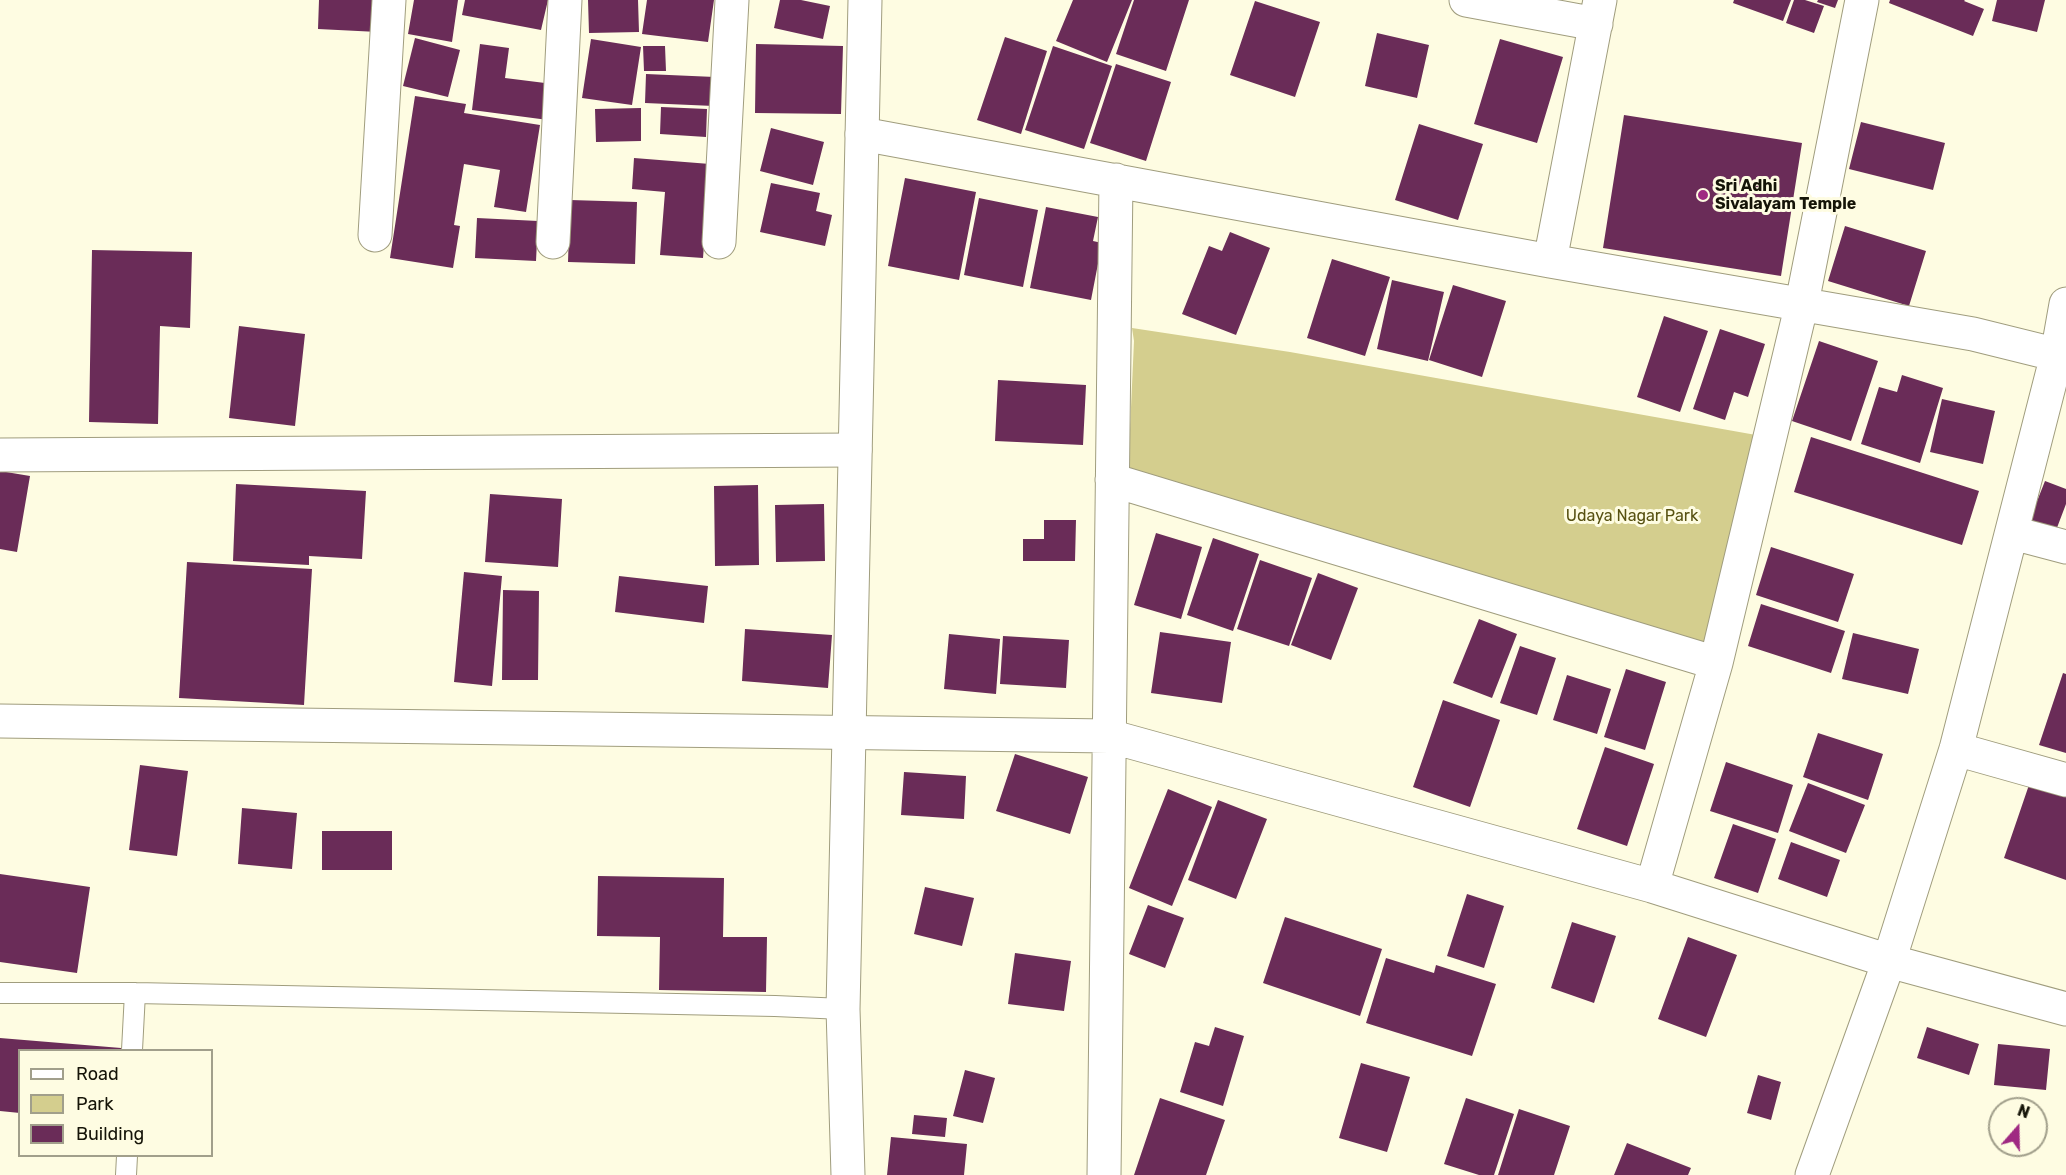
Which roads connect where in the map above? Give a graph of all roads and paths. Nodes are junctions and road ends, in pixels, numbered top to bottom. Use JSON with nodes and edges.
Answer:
{"nodes":[{"id":1,"x":390,"y":0,"type":"edge"},
{"id":2,"x":565,"y":0,"type":"edge"},
{"id":3,"x":732,"y":0,"type":"edge"},
{"id":4,"x":865,"y":0,"type":"edge"},
{"id":5,"x":1466,"y":0,"type":"edge"},
{"id":6,"x":1862,"y":0,"type":"edge"},
{"id":7,"x":1598,"y":12,"type":"edge"},
{"id":8,"x":862,"y":134,"type":"junction"},
{"id":9,"x":1116,"y":180,"type":"junction"},
{"id":10,"x":375,"y":235,"type":"dead end"},
{"id":11,"x":553,"y":242,"type":"dead end"},
{"id":12,"x":719,"y":243,"type":"dead end"},
{"id":13,"x":1550,"y":261,"type":"junction"},
{"id":14,"x":1802,"y":303,"type":"junction"},
{"id":15,"x":2066,"y":304,"type":"edge"},
{"id":16,"x":2061,"y":356,"type":"edge"},
{"id":17,"x":855,"y":450,"type":"junction"},
{"id":18,"x":0,"y":455,"type":"edge"},
{"id":19,"x":1112,"y":480,"type":"junction"},
{"id":20,"x":2013,"y":533,"type":"junction"},
{"id":21,"x":2066,"y":547,"type":"edge"},
{"id":22,"x":1716,"y":663,"type":"junction"},
{"id":23,"x":0,"y":721,"type":"edge"},
{"id":24,"x":850,"y":732,"type":"junction"},
{"id":25,"x":1109,"y":736,"type":"junction"},
{"id":26,"x":1956,"y":749,"type":"junction"},
{"id":27,"x":2066,"y":780,"type":"edge"},
{"id":28,"x":1652,"y":886,"type":"junction"},
{"id":29,"x":1889,"y":961,"type":"junction"},
{"id":30,"x":0,"y":993,"type":"edge"},
{"id":31,"x":135,"y":993,"type":"junction"},
{"id":32,"x":843,"y":1009,"type":"junction"},
{"id":33,"x":2066,"y":1009,"type":"edge"},
{"id":34,"x":132,"y":1049,"type":"edge"},
{"id":35,"x":127,"y":1157,"type":"edge"},
{"id":36,"x":126,"y":1175,"type":"edge"},
{"id":37,"x":848,"y":1175,"type":"edge"},
{"id":38,"x":1104,"y":1175,"type":"edge"},
{"id":39,"x":1812,"y":1175,"type":"edge"}],
"edges":[{"from":1,"to":10,"type":"street"},
{"from":2,"to":11,"type":"street"},
{"from":3,"to":12,"type":"street"},
{"from":4,"to":8,"type":"street"},
{"from":5,"to":7,"type":"street"},
{"from":6,"to":14,"type":"street"},
{"from":7,"to":13,"type":"street"},
{"from":8,"to":9,"type":"street"},
{"from":8,"to":17,"type":"street"},
{"from":9,"to":13,"type":"street"},
{"from":9,"to":19,"type":"street"},
{"from":13,"to":14,"type":"street"},
{"from":14,"to":16,"type":"street"},
{"from":14,"to":22,"type":"street"},
{"from":15,"to":16,"type":"street"},
{"from":16,"to":20,"type":"street"},
{"from":17,"to":18,"type":"street"},
{"from":17,"to":24,"type":"street"},
{"from":19,"to":22,"type":"street"},
{"from":19,"to":25,"type":"street"},
{"from":20,"to":21,"type":"street"},
{"from":20,"to":26,"type":"street"},
{"from":22,"to":28,"type":"street"},
{"from":23,"to":24,"type":"street"},
{"from":24,"to":25,"type":"street"},
{"from":24,"to":32,"type":"street"},
{"from":25,"to":28,"type":"street"},
{"from":25,"to":38,"type":"street"},
{"from":26,"to":27,"type":"street"},
{"from":26,"to":29,"type":"street"},
{"from":28,"to":29,"type":"street"},
{"from":29,"to":33,"type":"street"},
{"from":29,"to":39,"type":"street"},
{"from":30,"to":31,"type":"lane"},
{"from":31,"to":32,"type":"lane"},
{"from":31,"to":34,"type":"lane"},
{"from":32,"to":37,"type":"street"},
{"from":35,"to":36,"type":"lane"}]}
